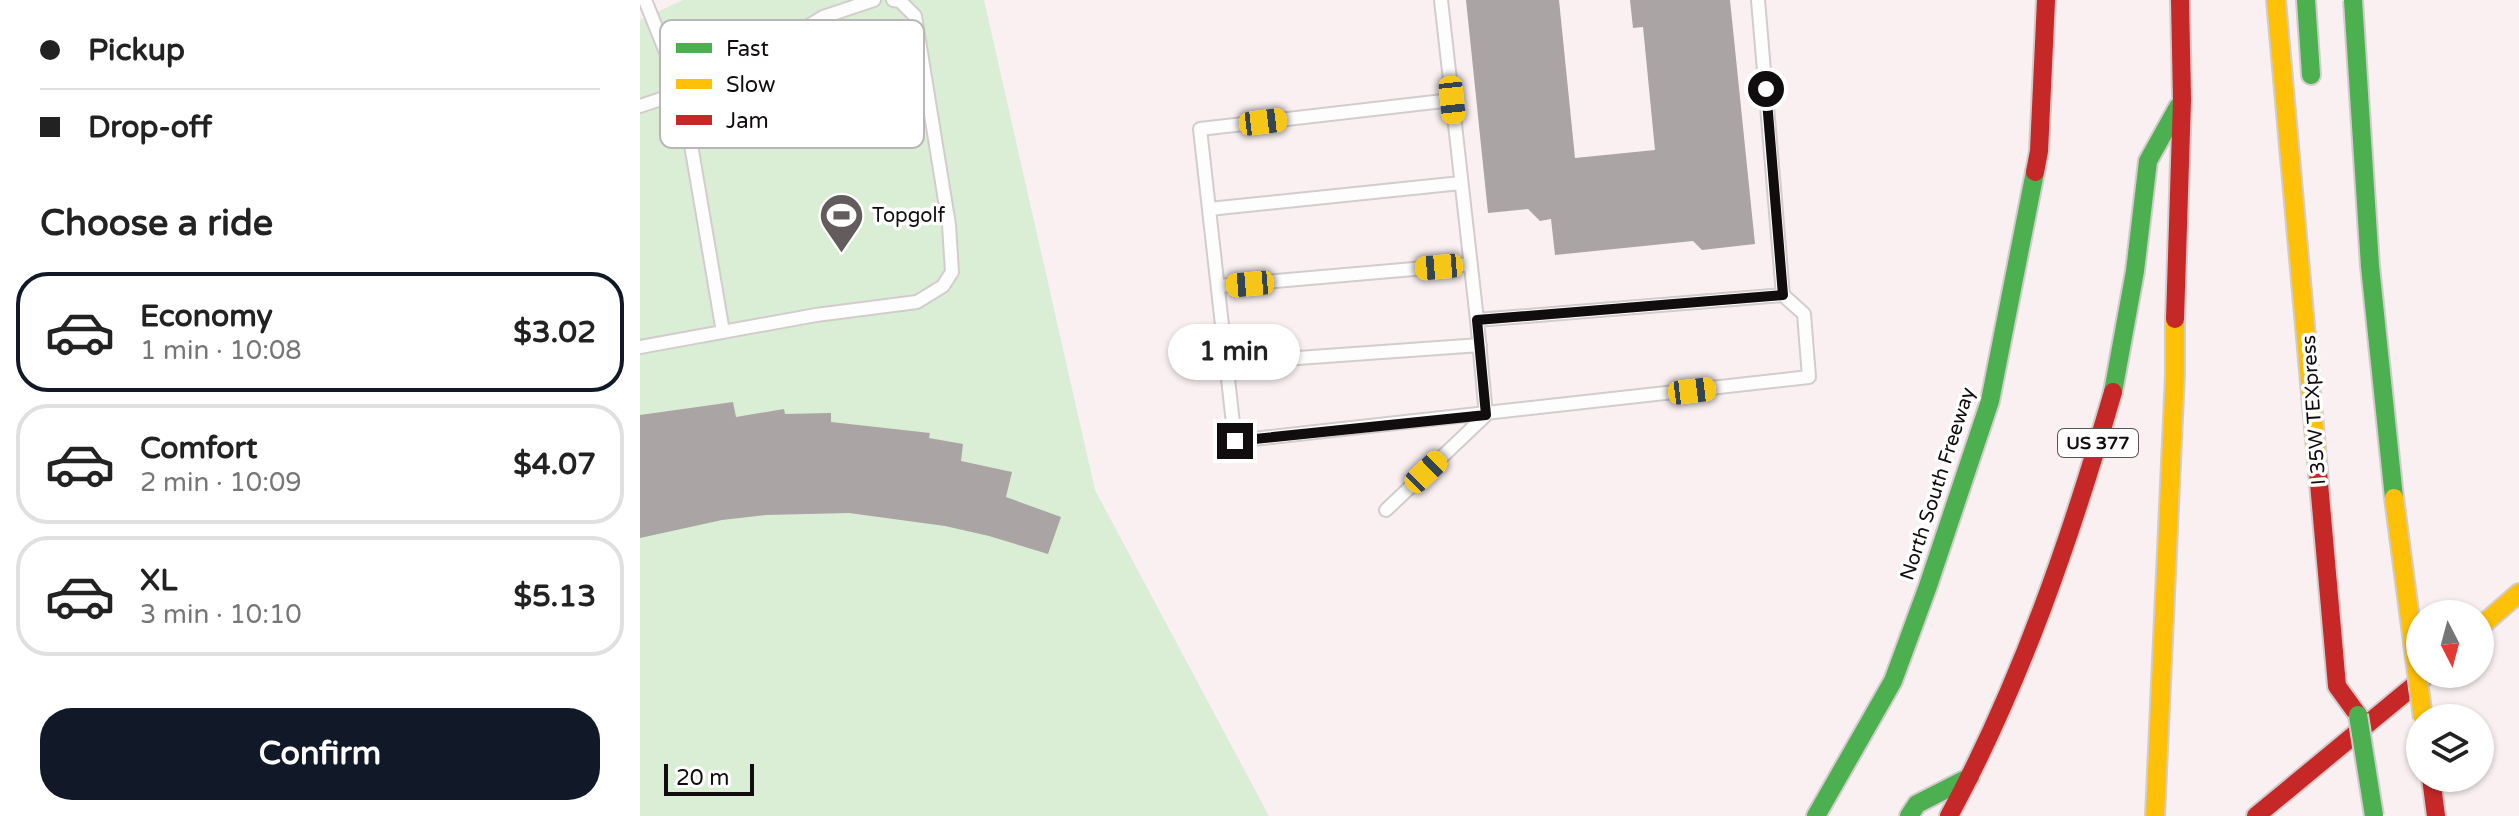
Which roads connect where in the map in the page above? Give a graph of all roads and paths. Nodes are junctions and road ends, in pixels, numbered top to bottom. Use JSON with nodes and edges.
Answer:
{"nodes":[{"id":1,"x":645,"y":0,"type":"edge"},
{"id":2,"x":874,"y":0,"type":"edge"},
{"id":3,"x":893,"y":0,"type":"edge"},
{"id":4,"x":1441,"y":0,"type":"edge"},
{"id":5,"x":1758,"y":0,"type":"edge"},
{"id":6,"x":2046,"y":0,"type":"edge"},
{"id":7,"x":2180,"y":0,"type":"edge"},
{"id":8,"x":2276,"y":0,"type":"edge"},
{"id":9,"x":2306,"y":0,"type":"edge"},
{"id":10,"x":2353,"y":0,"type":"edge"},
{"id":11,"x":818,"y":20,"type":"edge"},
{"id":12,"x":916,"y":20,"type":"edge"},
{"id":13,"x":660,"y":37,"type":"edge"},
{"id":14,"x":924,"y":71,"type":"edge"},
{"id":15,"x":2313,"y":95,"type":"dead end"},
{"id":16,"x":660,"y":99,"type":"edge"},
{"id":17,"x":2182,"y":99,"type":"junction"},
{"id":18,"x":1452,"y":100,"type":"junction"},
{"id":19,"x":640,"y":106,"type":"edge"},
{"id":20,"x":692,"y":148,"type":"edge"},
{"id":21,"x":1461,"y":183,"type":"junction"},
{"id":22,"x":1209,"y":209,"type":"junction"},
{"id":23,"x":1471,"y":264,"type":"junction"},
{"id":24,"x":1219,"y":286,"type":"junction"},
{"id":25,"x":1783,"y":295,"type":"junction"},
{"id":26,"x":1477,"y":320,"type":"junction"},
{"id":27,"x":723,"y":332,"type":"junction"},
{"id":28,"x":1480,"y":345,"type":"junction"},
{"id":29,"x":640,"y":347,"type":"edge"},
{"id":30,"x":1228,"y":363,"type":"junction"},
{"id":31,"x":1486,"y":415,"type":"junction"},
{"id":32,"x":1386,"y":510,"type":"dead end"},
{"id":33,"x":2519,"y":593,"type":"edge"},
{"id":34,"x":2494,"y":615,"type":"edge"},
{"id":35,"x":2356,"y":683,"type":"dead end"},
{"id":36,"x":2411,"y":688,"type":"edge"},
{"id":37,"x":2421,"y":704,"type":"edge"},
{"id":38,"x":2358,"y":715,"type":"junction"},
{"id":39,"x":1970,"y":777,"type":"junction"},
{"id":40,"x":2433,"y":792,"type":"edge"},
{"id":41,"x":1816,"y":816,"type":"edge"},
{"id":42,"x":1909,"y":816,"type":"edge"},
{"id":43,"x":1949,"y":816,"type":"edge"},
{"id":44,"x":2155,"y":816,"type":"edge"},
{"id":45,"x":2256,"y":816,"type":"edge"},
{"id":46,"x":2374,"y":816,"type":"edge"},
{"id":47,"x":2436,"y":816,"type":"edge"}],
"edges":[{"from":1,"to":13,"type":"lane"},
{"from":2,"to":11,"type":"lane"},
{"from":3,"to":12,"type":"lane"},
{"from":4,"to":18,"type":"lane"},
{"from":5,"to":25,"type":"lane"},
{"from":6,"to":41,"type":"main road","name":"North South Freeway"},
{"from":7,"to":17,"type":"main road"},
{"from":8,"to":38,"type":"main road"},
{"from":9,"to":15,"type":"main road"},
{"from":10,"to":37,"type":"main road","bridge":true},
{"from":14,"to":27,"type":"lane"},
{"from":16,"to":19,"type":"lane"},
{"from":17,"to":39,"type":"main road","number":"US 377"},
{"from":17,"to":44,"type":"main road"},
{"from":18,"to":21,"type":"lane"},
{"from":18,"to":22,"type":"lane"},
{"from":20,"to":27,"type":"lane"},
{"from":21,"to":22,"type":"lane"},
{"from":21,"to":23,"type":"lane"},
{"from":22,"to":24,"type":"lane"},
{"from":23,"to":24,"type":"lane"},
{"from":23,"to":26,"type":"lane"},
{"from":24,"to":30,"type":"lane"},
{"from":25,"to":26,"type":"lane"},
{"from":25,"to":31,"type":"lane"},
{"from":26,"to":28,"type":"lane"},
{"from":27,"to":29,"type":"lane"},
{"from":28,"to":30,"type":"lane"},
{"from":28,"to":31,"type":"lane"},
{"from":30,"to":31,"type":"lane"},
{"from":31,"to":32,"type":"lane"},
{"from":33,"to":34,"type":"main road"},
{"from":35,"to":38,"type":"main road"},
{"from":36,"to":45,"type":"main road"},
{"from":38,"to":46,"type":"main road","bridge":true},
{"from":39,"to":42,"type":"main road"},
{"from":39,"to":43,"type":"main road"},
{"from":40,"to":47,"type":"main road"}]}
